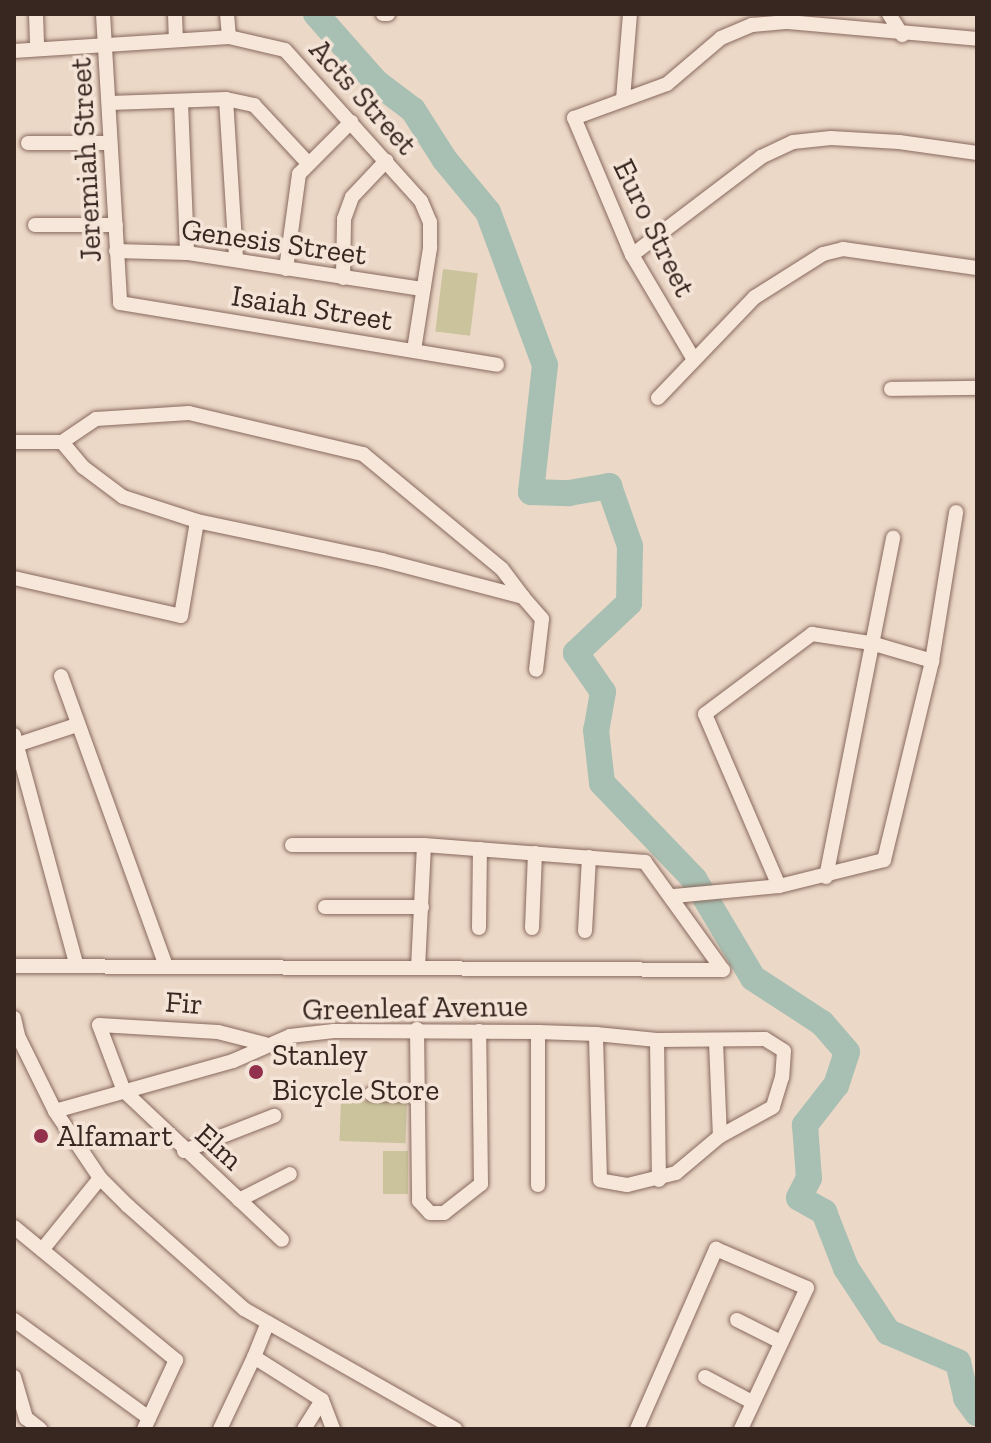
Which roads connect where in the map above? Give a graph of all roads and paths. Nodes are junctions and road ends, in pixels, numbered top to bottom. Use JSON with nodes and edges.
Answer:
{"nodes":[{"id":1,"x":36,"y":14,"type":"edge"},
{"id":2,"x":103,"y":14,"type":"edge"},
{"id":3,"x":175,"y":14,"type":"edge"},
{"id":4,"x":227,"y":14,"type":"edge"},
{"id":5,"x":630,"y":14,"type":"edge"},
{"id":6,"x":889,"y":14,"type":"edge"},
{"id":7,"x":902,"y":35,"type":"junction"},
{"id":8,"x":229,"y":37,"type":"junction"},
{"id":9,"x":176,"y":38,"type":"junction"},
{"id":10,"x":977,"y":39,"type":"edge"},
{"id":11,"x":107,"y":44,"type":"junction"},
{"id":12,"x":37,"y":47,"type":"junction"},
{"id":13,"x":14,"y":51,"type":"edge"},
{"id":14,"x":226,"y":99,"type":"junction"},
{"id":15,"x":623,"y":99,"type":"junction"},
{"id":16,"x":181,"y":102,"type":"junction"},
{"id":17,"x":109,"y":103,"type":"junction"},
{"id":18,"x":351,"y":122,"type":"junction"},
{"id":19,"x":28,"y":143,"type":"dead end"},
{"id":20,"x":109,"y":143,"type":"junction"},
{"id":21,"x":977,"y":153,"type":"edge"},
{"id":22,"x":386,"y":161,"type":"junction"},
{"id":23,"x":307,"y":162,"type":"junction"},
{"id":24,"x":35,"y":225,"type":"dead end"},
{"id":25,"x":116,"y":225,"type":"junction"},
{"id":26,"x":116,"y":251,"type":"junction"},
{"id":27,"x":187,"y":253,"type":"junction"},
{"id":28,"x":632,"y":255,"type":"junction"},
{"id":29,"x":236,"y":259,"type":"junction"},
{"id":30,"x":977,"y":268,"type":"edge"},
{"id":31,"x":286,"y":269,"type":"junction"},
{"id":32,"x":343,"y":278,"type":"junction"},
{"id":33,"x":423,"y":289,"type":"junction"},
{"id":34,"x":120,"y":303,"type":"joint"},
{"id":35,"x":414,"y":350,"type":"junction"},
{"id":36,"x":693,"y":358,"type":"junction"},
{"id":37,"x":497,"y":365,"type":"dead end"},
{"id":38,"x":977,"y":388,"type":"edge"},
{"id":39,"x":891,"y":389,"type":"dead end"},
{"id":40,"x":658,"y":398,"type":"dead end"},
{"id":41,"x":62,"y":442,"type":"junction"},
{"id":42,"x":15,"y":445,"type":"edge"},
{"id":43,"x":956,"y":512,"type":"dead end"},
{"id":44,"x":197,"y":521,"type":"junction"},
{"id":45,"x":893,"y":538,"type":"dead end"},
{"id":46,"x":14,"y":578,"type":"edge"},
{"id":47,"x":523,"y":597,"type":"junction"},
{"id":48,"x":871,"y":643,"type":"junction"},
{"id":49,"x":932,"y":661,"type":"junction"},
{"id":50,"x":536,"y":670,"type":"dead end"},
{"id":51,"x":61,"y":676,"type":"dead end"},
{"id":52,"x":77,"y":725,"type":"junction"},
{"id":53,"x":15,"y":740,"type":"edge"},
{"id":54,"x":292,"y":845,"type":"dead end"},
{"id":55,"x":424,"y":845,"type":"junction"},
{"id":56,"x":480,"y":849,"type":"junction"},
{"id":57,"x":535,"y":853,"type":"junction"},
{"id":58,"x":589,"y":857,"type":"junction"},
{"id":59,"x":826,"y":877,"type":"junction"},
{"id":60,"x":779,"y":886,"type":"junction"},
{"id":61,"x":679,"y":895,"type":"junction"},
{"id":62,"x":325,"y":907,"type":"dead end"},
{"id":63,"x":422,"y":907,"type":"junction"},
{"id":64,"x":479,"y":928,"type":"dead end"},
{"id":65,"x":532,"y":928,"type":"dead end"},
{"id":66,"x":585,"y":931,"type":"dead end"},
{"id":67,"x":76,"y":963,"type":"junction"},
{"id":68,"x":14,"y":966,"type":"edge"},
{"id":69,"x":166,"y":966,"type":"junction"},
{"id":70,"x":418,"y":968,"type":"junction"},
{"id":71,"x":14,"y":1018,"type":"edge"},
{"id":72,"x":417,"y":1029,"type":"junction"},
{"id":73,"x":479,"y":1031,"type":"junction"},
{"id":74,"x":538,"y":1032,"type":"junction"},
{"id":75,"x":596,"y":1034,"type":"junction"},
{"id":76,"x":657,"y":1040,"type":"junction"},
{"id":77,"x":716,"y":1042,"type":"junction"},
{"id":78,"x":265,"y":1044,"type":"junction"},
{"id":79,"x":124,"y":1091,"type":"junction"},
{"id":80,"x":371,"y":1094,"type":"dead end"},
{"id":81,"x":421,"y":1095,"type":"junction"},
{"id":82,"x":55,"y":1111,"type":"junction"},
{"id":83,"x":274,"y":1116,"type":"dead end"},
{"id":84,"x":720,"y":1136,"type":"junction"},
{"id":85,"x":184,"y":1151,"type":"junction"},
{"id":86,"x":290,"y":1174,"type":"dead end"},
{"id":87,"x":100,"y":1178,"type":"junction"},
{"id":88,"x":659,"y":1180,"type":"junction"},
{"id":89,"x":538,"y":1185,"type":"dead end"},
{"id":90,"x":239,"y":1200,"type":"junction"},
{"id":91,"x":14,"y":1227,"type":"edge"},
{"id":92,"x":282,"y":1240,"type":"dead end"},
{"id":93,"x":42,"y":1250,"type":"junction"},
{"id":94,"x":14,"y":1320,"type":"edge"},
{"id":95,"x":737,"y":1320,"type":"dead end"},
{"id":96,"x":268,"y":1323,"type":"junction"},
{"id":97,"x":781,"y":1342,"type":"junction"},
{"id":98,"x":254,"y":1357,"type":"junction"},
{"id":99,"x":14,"y":1377,"type":"edge"},
{"id":100,"x":705,"y":1377,"type":"dead end"},
{"id":101,"x":322,"y":1400,"type":"junction"},
{"id":102,"x":752,"y":1402,"type":"junction"},
{"id":103,"x":147,"y":1423,"type":"edge"},
{"id":104,"x":40,"y":1429,"type":"edge"},
{"id":105,"x":220,"y":1429,"type":"edge"},
{"id":106,"x":304,"y":1429,"type":"edge"},
{"id":107,"x":333,"y":1429,"type":"edge"},
{"id":108,"x":455,"y":1429,"type":"edge"},
{"id":109,"x":637,"y":1429,"type":"edge"},
{"id":110,"x":741,"y":1429,"type":"edge"}],
"edges":[{"from":1,"to":12,"type":"street"},
{"from":2,"to":11,"type":"street","name":"Jeremiah Street"},
{"from":3,"to":9,"type":"street"},
{"from":4,"to":8,"type":"street"},
{"from":5,"to":15,"type":"street"},
{"from":6,"to":7,"type":"street"},
{"from":7,"to":10,"type":"street"},
{"from":7,"to":15,"type":"street"},
{"from":8,"to":9,"type":"street","name":"Acts Street"},
{"from":8,"to":18,"type":"street","name":"Acts Street"},
{"from":9,"to":11,"type":"street","name":"Acts Street"},
{"from":11,"to":12,"type":"street","name":"Acts Street"},
{"from":11,"to":17,"type":"street","name":"Jeremiah Street"},
{"from":12,"to":13,"type":"street","name":"Acts Street"},
{"from":14,"to":16,"type":"street"},
{"from":14,"to":23,"type":"street"},
{"from":14,"to":29,"type":"street"},
{"from":15,"to":28,"type":"street","name":"Euro Street"},
{"from":16,"to":17,"type":"street"},
{"from":16,"to":27,"type":"street"},
{"from":17,"to":20,"type":"street","name":"Jeremiah Street"},
{"from":18,"to":22,"type":"street","name":"Acts Street"},
{"from":18,"to":23,"type":"street"},
{"from":19,"to":20,"type":"street"},
{"from":20,"to":25,"type":"street","name":"Jeremiah Street"},
{"from":21,"to":28,"type":"street"},
{"from":22,"to":32,"type":"street"},
{"from":22,"to":33,"type":"street","name":"Acts Street"},
{"from":23,"to":31,"type":"street"},
{"from":24,"to":25,"type":"street"},
{"from":25,"to":26,"type":"street","name":"Jeremiah Street"},
{"from":26,"to":27,"type":"street","name":"Genesis Street"},
{"from":26,"to":34,"type":"street","name":"Jeremiah Street"},
{"from":27,"to":29,"type":"street","name":"Genesis Street"},
{"from":28,"to":36,"type":"street","name":"Euro Street"},
{"from":29,"to":31,"type":"street","name":"Genesis Street"},
{"from":30,"to":36,"type":"street","name":"Euro Street"},
{"from":31,"to":32,"type":"street","name":"Genesis Street"},
{"from":32,"to":33,"type":"street","name":"Genesis Street"},
{"from":33,"to":35,"type":"street","name":"Acts Street"},
{"from":34,"to":35,"type":"street","name":"Isaiah Street"},
{"from":35,"to":37,"type":"street","name":"Isaiah Street"},
{"from":36,"to":40,"type":"street","name":"Euro Street"},
{"from":38,"to":39,"type":"street"},
{"from":41,"to":42,"type":"street"},
{"from":41,"to":44,"type":"street"},
{"from":41,"to":47,"type":"street"},
{"from":43,"to":49,"type":"street"},
{"from":44,"to":46,"type":"street"},
{"from":44,"to":47,"type":"street"},
{"from":45,"to":48,"type":"street"},
{"from":47,"to":50,"type":"street"},
{"from":48,"to":49,"type":"street"},
{"from":48,"to":59,"type":"street"},
{"from":48,"to":60,"type":"street"},
{"from":49,"to":59,"type":"street"},
{"from":51,"to":52,"type":"street"},
{"from":52,"to":53,"type":"street"},
{"from":52,"to":69,"type":"street"},
{"from":53,"to":67,"type":"street"},
{"from":54,"to":55,"type":"street"},
{"from":55,"to":56,"type":"street"},
{"from":55,"to":63,"type":"street"},
{"from":56,"to":57,"type":"street"},
{"from":56,"to":64,"type":"street"},
{"from":57,"to":58,"type":"street"},
{"from":57,"to":65,"type":"street"},
{"from":58,"to":61,"type":"street"},
{"from":58,"to":66,"type":"street"},
{"from":59,"to":60,"type":"street"},
{"from":60,"to":61,"type":"street"},
{"from":61,"to":70,"type":"street"},
{"from":62,"to":63,"type":"street"},
{"from":63,"to":70,"type":"street"},
{"from":67,"to":68,"type":"street"},
{"from":67,"to":69,"type":"street"},
{"from":69,"to":70,"type":"street"},
{"from":71,"to":82,"type":"street"},
{"from":72,"to":73,"type":"street","name":"Greenleaf Avenue"},
{"from":72,"to":78,"type":"street","name":"Greenleaf Avenue"},
{"from":72,"to":81,"type":"street"},
{"from":73,"to":74,"type":"street","name":"Greenleaf Avenue"},
{"from":73,"to":81,"type":"street"},
{"from":74,"to":75,"type":"street","name":"Greenleaf Avenue"},
{"from":74,"to":89,"type":"street"},
{"from":75,"to":76,"type":"street","name":"Greenleaf Avenue"},
{"from":75,"to":88,"type":"street"},
{"from":76,"to":77,"type":"street","name":"Greenleaf Avenue"},
{"from":76,"to":88,"type":"street"},
{"from":77,"to":84,"type":"street"},
{"from":77,"to":84,"type":"street","name":"Greenleaf Avenue"},
{"from":78,"to":79,"type":"street","name":"Greenleaf Avenue"},
{"from":78,"to":79,"type":"street","name":"Fir"},
{"from":79,"to":82,"type":"street","name":"Greenleaf Avenue"},
{"from":79,"to":85,"type":"street","name":"Elm"},
{"from":80,"to":81,"type":"street"},
{"from":82,"to":87,"type":"street"},
{"from":83,"to":85,"type":"street"},
{"from":84,"to":88,"type":"street"},
{"from":85,"to":90,"type":"street","name":"Elm"},
{"from":86,"to":90,"type":"street"},
{"from":87,"to":93,"type":"street"},
{"from":87,"to":96,"type":"street"},
{"from":90,"to":92,"type":"street","name":"Elm"},
{"from":91,"to":93,"type":"street"},
{"from":93,"to":103,"type":"street"},
{"from":94,"to":103,"type":"street"},
{"from":95,"to":97,"type":"street"},
{"from":96,"to":98,"type":"street"},
{"from":96,"to":108,"type":"street"},
{"from":97,"to":102,"type":"street"},
{"from":97,"to":109,"type":"street"},
{"from":98,"to":101,"type":"street"},
{"from":98,"to":105,"type":"street"},
{"from":99,"to":104,"type":"street"},
{"from":100,"to":102,"type":"street"},
{"from":101,"to":106,"type":"street"},
{"from":101,"to":107,"type":"street"},
{"from":102,"to":110,"type":"street"}]}
